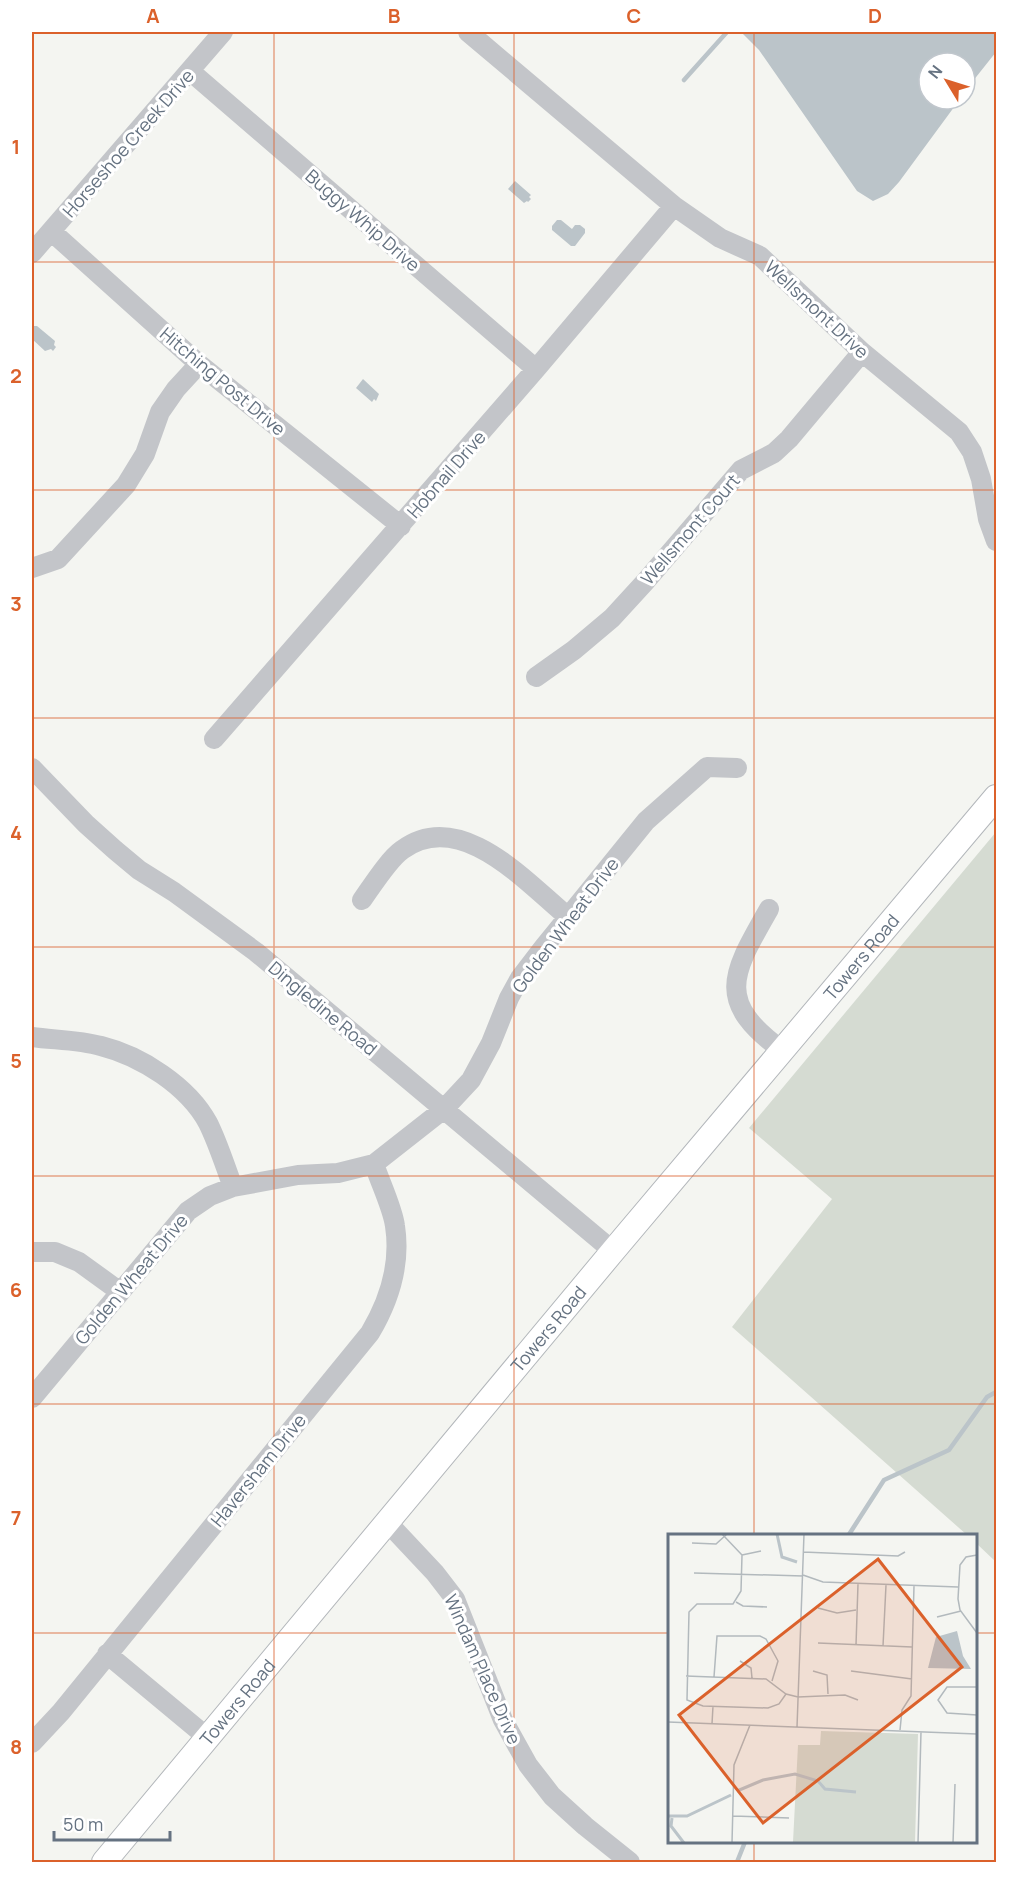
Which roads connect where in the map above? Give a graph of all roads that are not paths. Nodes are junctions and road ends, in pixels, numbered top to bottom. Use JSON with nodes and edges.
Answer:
{"nodes":[{"id":1,"x":224,"y":32,"type":"edge"},
{"id":2,"x":468,"y":32,"type":"edge"},
{"id":3,"x":190,"y":72,"type":"junction"},
{"id":4,"x":674,"y":206,"type":"junction"},
{"id":5,"x":51,"y":231,"type":"junction"},
{"id":6,"x":32,"y":253,"type":"edge"},
{"id":7,"x":862,"y":352,"type":"junction"},
{"id":8,"x":199,"y":364,"type":"junction"},
{"id":9,"x":537,"y":369,"type":"junction"},
{"id":10,"x":401,"y":526,"type":"junction"},
{"id":11,"x":996,"y":541,"type":"edge"},
{"id":12,"x":32,"y":568,"type":"edge"},
{"id":13,"x":536,"y":677,"type":"dead end"},
{"id":14,"x":214,"y":739,"type":"dead end"},
{"id":15,"x":32,"y":768,"type":"edge"},
{"id":16,"x":737,"y":768,"type":"dead end"},
{"id":17,"x":996,"y":797,"type":"edge"},
{"id":18,"x":362,"y":900,"type":"dead end"},
{"id":19,"x":769,"y":909,"type":"dead end"},
{"id":20,"x":567,"y":916,"type":"junction"},
{"id":21,"x":32,"y":1037,"type":"edge"},
{"id":22,"x":783,"y":1051,"type":"junction"},
{"id":23,"x":444,"y":1109,"type":"junction"},
{"id":24,"x":374,"y":1164,"type":"junction"},
{"id":25,"x":233,"y":1187,"type":"junction"},
{"id":26,"x":613,"y":1251,"type":"junction"},
{"id":27,"x":32,"y":1252,"type":"edge"},
{"id":28,"x":119,"y":1291,"type":"junction"},
{"id":29,"x":32,"y":1398,"type":"edge"},
{"id":30,"x":388,"y":1523,"type":"junction"},
{"id":31,"x":107,"y":1654,"type":"junction"},
{"id":32,"x":208,"y":1738,"type":"junction"},
{"id":33,"x":32,"y":1743,"type":"edge"},
{"id":34,"x":104,"y":1863,"type":"edge"},
{"id":35,"x":630,"y":1863,"type":"edge"}],
"edges":[{"from":1,"to":3,"type":"street","name":"Horseshoe Creek Drive"},
{"from":2,"to":4,"type":"street","name":"Wellsmont Drive"},
{"from":3,"to":5,"type":"street","name":"Horseshoe Creek Drive"},
{"from":3,"to":9,"type":"street","name":"Buggy Whip Drive"},
{"from":4,"to":7,"type":"street","name":"Wellsmont Drive"},
{"from":4,"to":9,"type":"street","name":"Hobnail Drive"},
{"from":5,"to":6,"type":"street","name":"Horseshoe Creek Drive"},
{"from":5,"to":8,"type":"street","name":"Hitching Post Drive"},
{"from":7,"to":11,"type":"street","name":"Wellsmont Drive"},
{"from":7,"to":13,"type":"street","name":"Wellsmont Court"},
{"from":8,"to":10,"type":"street","name":"Hitching Post Drive"},
{"from":8,"to":12,"type":"street"},
{"from":9,"to":10,"type":"street","name":"Hobnail Drive"},
{"from":10,"to":14,"type":"street","name":"Hobnail Drive"},
{"from":15,"to":23,"type":"street","name":"Dingledine Road"},
{"from":16,"to":20,"type":"street","name":"Golden Wheat Drive"},
{"from":17,"to":22,"type":"main road","name":"Towers Road"},
{"from":18,"to":20,"type":"street"},
{"from":19,"to":22,"type":"street"},
{"from":20,"to":23,"type":"street","name":"Golden Wheat Drive"},
{"from":21,"to":25,"type":"street"},
{"from":22,"to":26,"type":"main road","name":"Towers Road"},
{"from":23,"to":24,"type":"street","name":"Golden Wheat Drive"},
{"from":23,"to":26,"type":"street","name":"Dingledine Road"},
{"from":24,"to":25,"type":"street","name":"Golden Wheat Drive"},
{"from":24,"to":31,"type":"street","name":"Haversham Drive"},
{"from":25,"to":28,"type":"street","name":"Golden Wheat Drive"},
{"from":26,"to":30,"type":"main road","name":"Towers Road"},
{"from":27,"to":28,"type":"street"},
{"from":28,"to":29,"type":"street","name":"Golden Wheat Drive"},
{"from":30,"to":32,"type":"main road","name":"Towers Road"},
{"from":30,"to":35,"type":"street","name":"Windam Place Drive"},
{"from":31,"to":32,"type":"street"},
{"from":31,"to":33,"type":"street","name":"Haversham Drive"},
{"from":32,"to":34,"type":"main road","name":"Towers Road"}]}
